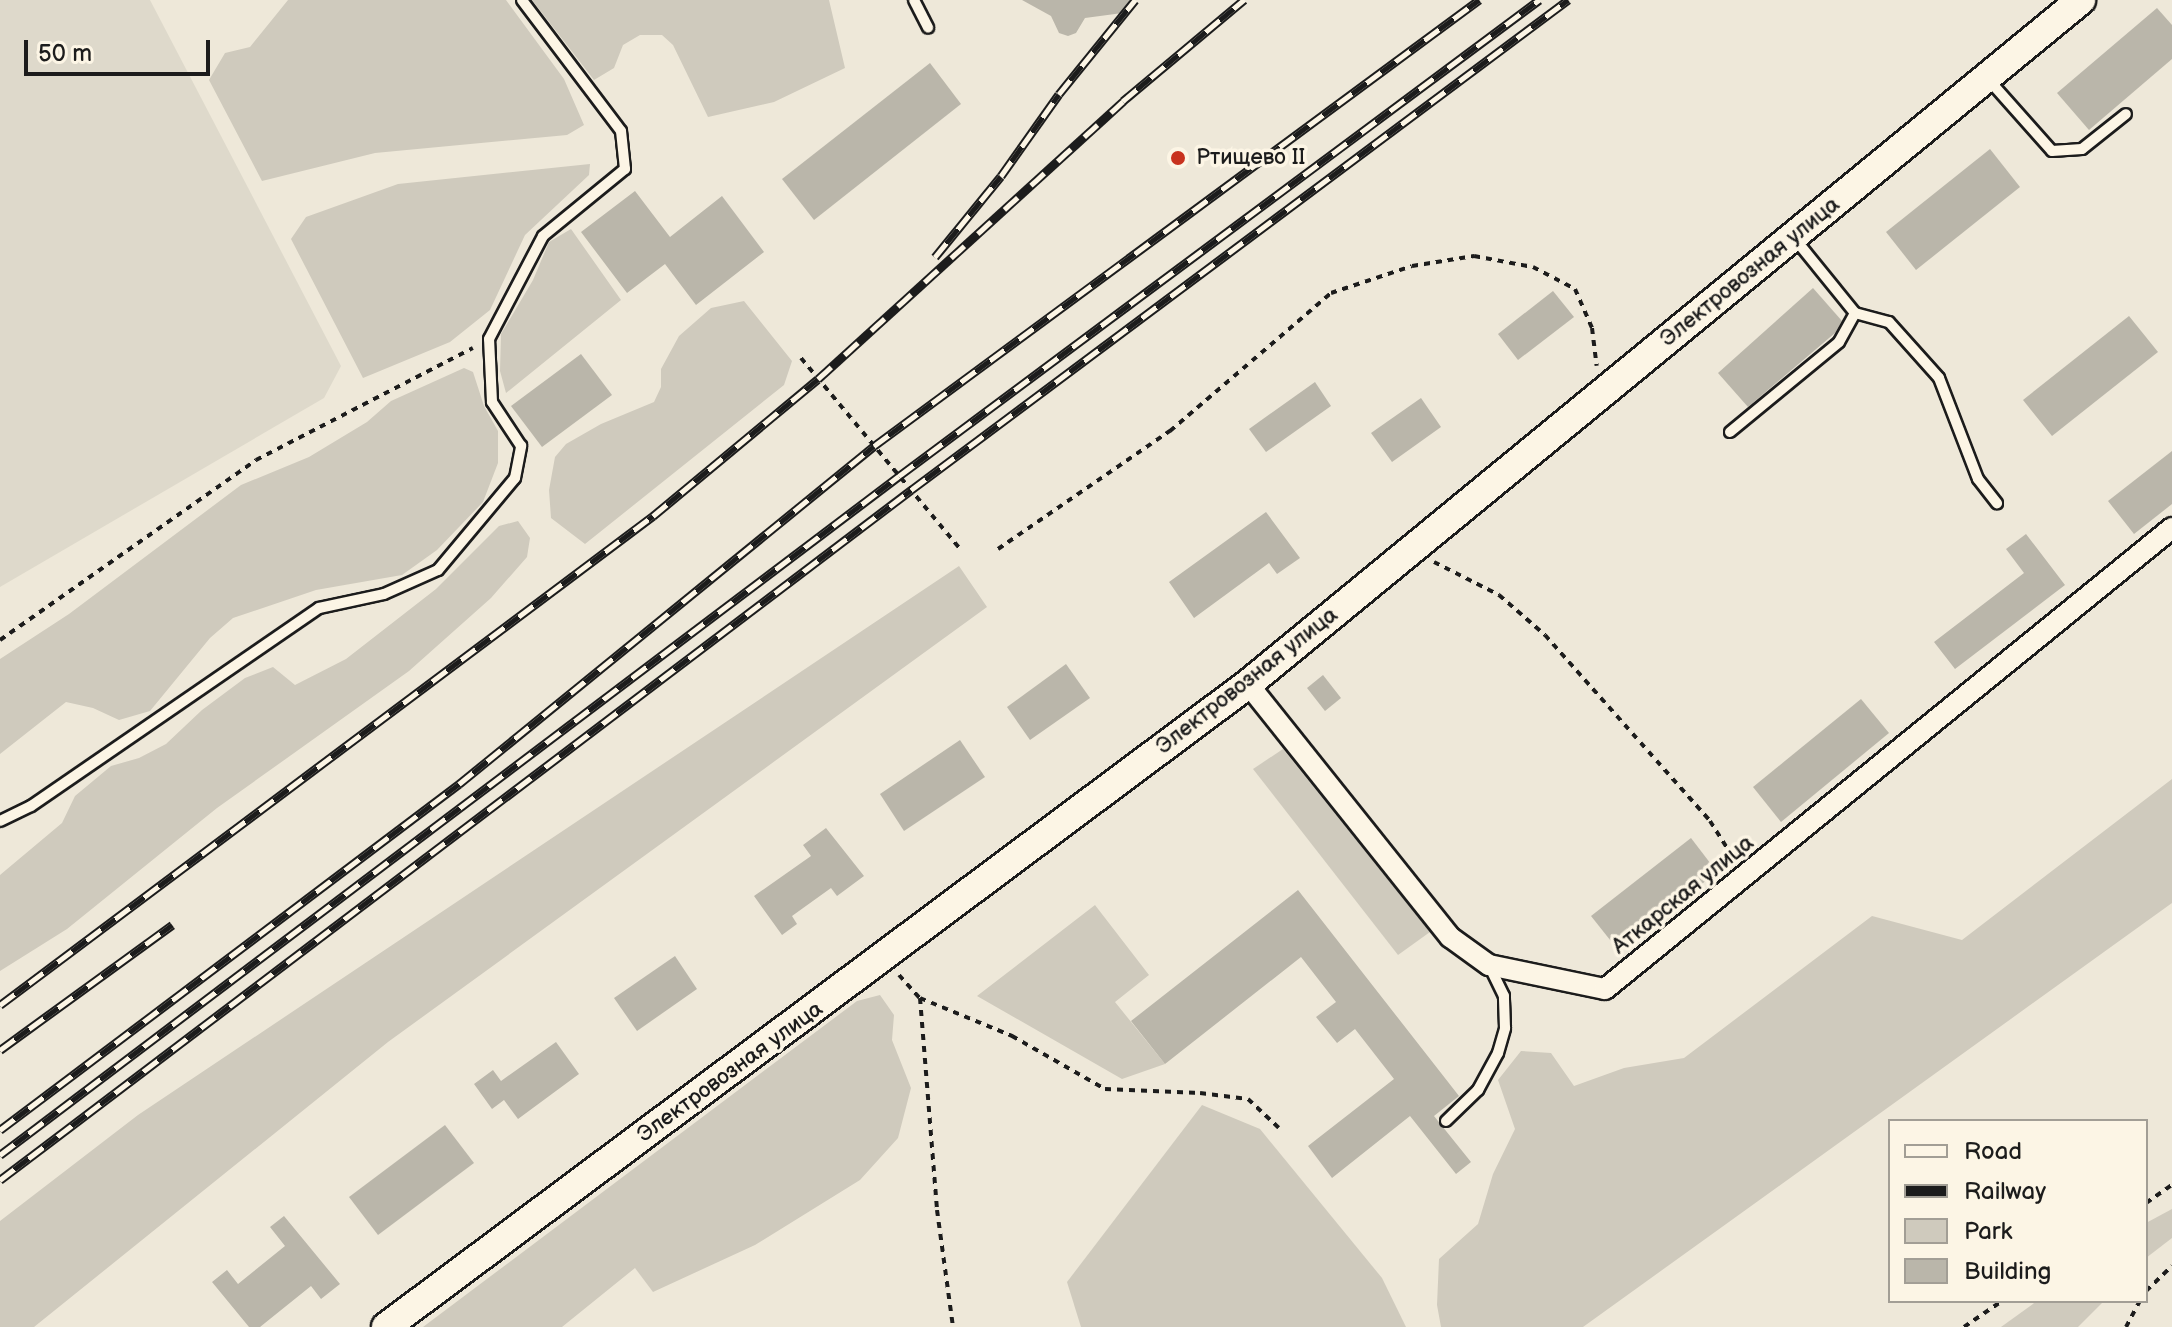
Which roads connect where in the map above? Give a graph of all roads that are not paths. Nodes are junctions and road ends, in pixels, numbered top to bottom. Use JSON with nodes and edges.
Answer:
{"nodes":[{"id":1,"x":522,"y":0,"type":"edge"},
{"id":2,"x":914,"y":0,"type":"edge"},
{"id":3,"x":2081,"y":0,"type":"edge"},
{"id":4,"x":928,"y":28,"type":"dead end"},
{"id":5,"x":1987,"y":77,"type":"junction"},
{"id":6,"x":2126,"y":114,"type":"dead end"},
{"id":7,"x":1793,"y":237,"type":"junction"},
{"id":8,"x":1855,"y":313,"type":"junction"},
{"id":9,"x":1730,"y":432,"type":"dead end"},
{"id":10,"x":1997,"y":503,"type":"dead end"},
{"id":11,"x":2172,"y":528,"type":"edge"},
{"id":12,"x":1248,"y":684,"type":"junction"},
{"id":13,"x":0,"y":821,"type":"edge"},
{"id":14,"x":1489,"y":965,"type":"junction"},
{"id":15,"x":1446,"y":1121,"type":"dead end"},
{"id":16,"x":386,"y":1327,"type":"edge"}],
"edges":[{"from":1,"to":13,"type":"lane"},
{"from":2,"to":4,"type":"lane"},
{"from":3,"to":5,"type":"street","name":"Электровозная улица"},
{"from":5,"to":6,"type":"lane"},
{"from":5,"to":7,"type":"street","name":"Электровозная улица"},
{"from":7,"to":8,"type":"lane"},
{"from":7,"to":12,"type":"street","name":"Электровозная улица"},
{"from":8,"to":9,"type":"lane"},
{"from":8,"to":10,"type":"lane"},
{"from":11,"to":14,"type":"street","name":"Аткарская улица"},
{"from":12,"to":14,"type":"street","name":"Аткарская улица"},
{"from":12,"to":16,"type":"street","name":"Электровозная улица"},
{"from":14,"to":15,"type":"lane"}]}
